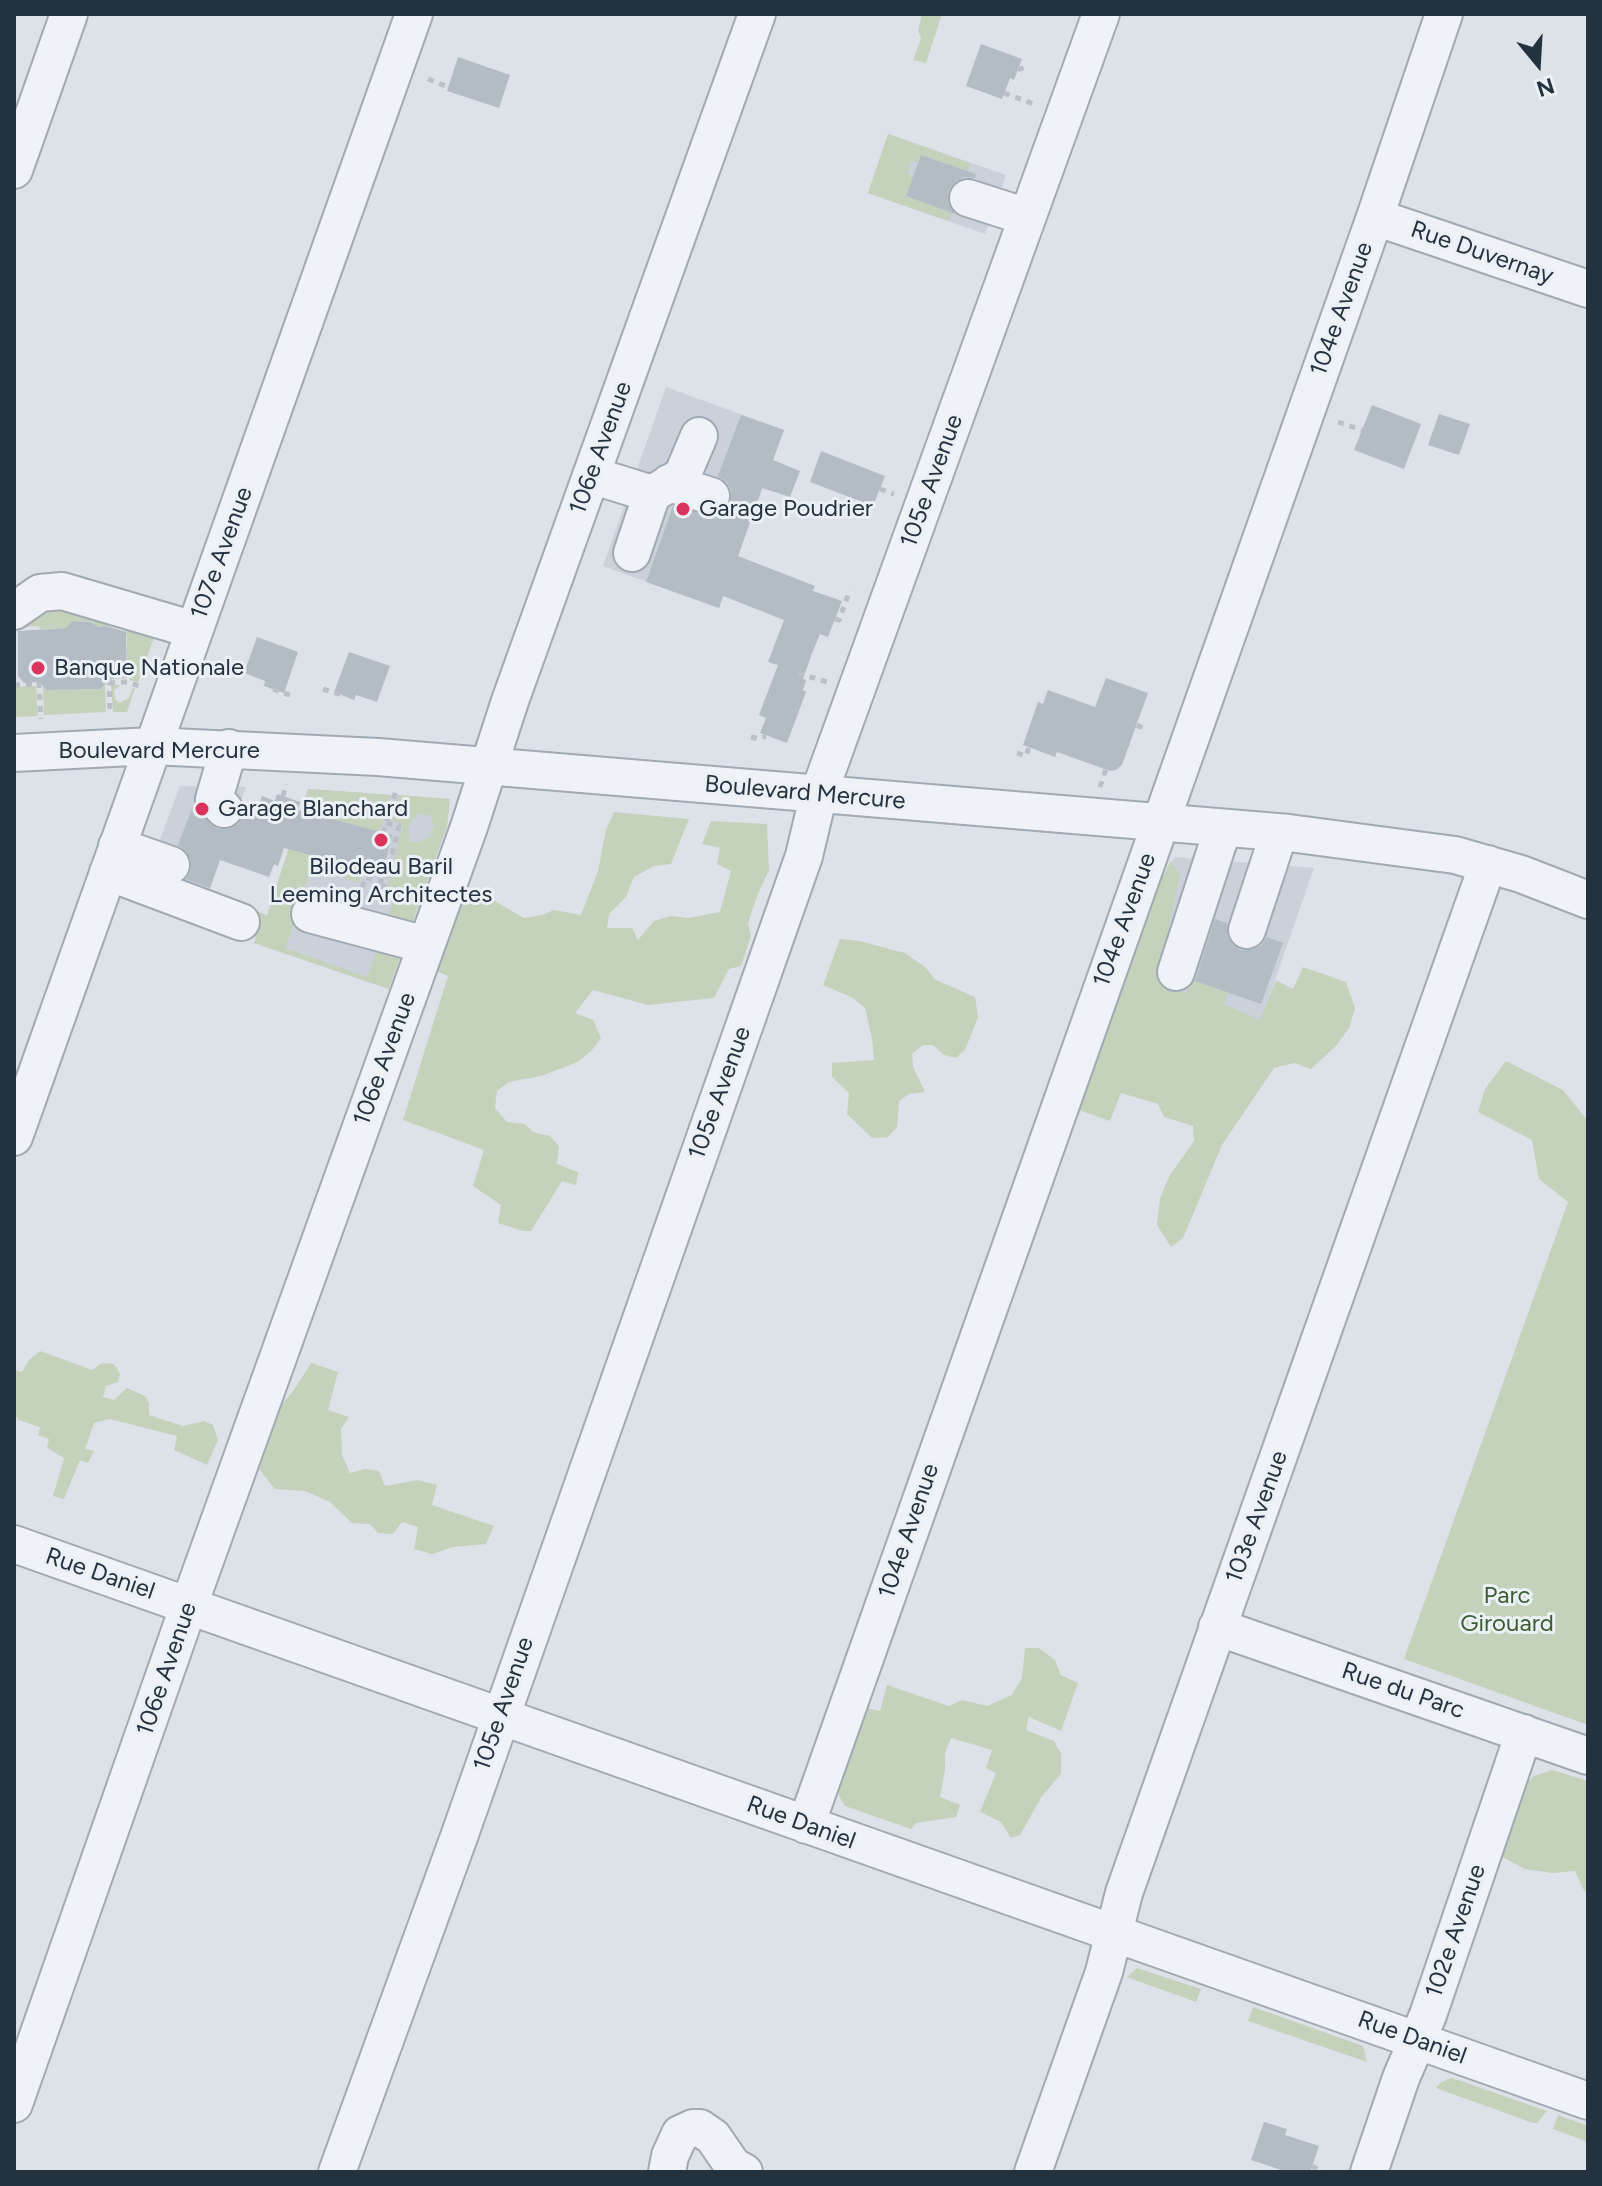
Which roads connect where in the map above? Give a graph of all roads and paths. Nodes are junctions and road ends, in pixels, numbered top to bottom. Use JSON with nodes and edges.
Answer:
{"nodes":[{"id":1,"x":69,"y":14,"type":"edge"},
{"id":2,"x":414,"y":14,"type":"edge"},
{"id":3,"x":757,"y":14,"type":"edge"},
{"id":4,"x":1101,"y":14,"type":"edge"},
{"id":5,"x":1444,"y":14,"type":"edge"},
{"id":6,"x":1028,"y":66,"type":"dead end"},
{"id":7,"x":1018,"y":70,"type":"dead end"},
{"id":8,"x":428,"y":79,"type":"dead end"},
{"id":9,"x":448,"y":87,"type":"dead end"},
{"id":10,"x":1004,"y":93,"type":"dead end"},
{"id":11,"x":1034,"y":104,"type":"dead end"},
{"id":12,"x":14,"y":170,"type":"edge"},
{"id":13,"x":968,"y":198,"type":"dead end"},
{"id":14,"x":1027,"y":217,"type":"junction"},
{"id":15,"x":1375,"y":217,"type":"junction"},
{"id":16,"x":1588,"y":289,"type":"edge"},
{"id":17,"x":1338,"y":422,"type":"dead end"},
{"id":18,"x":1362,"y":430,"type":"dead end"},
{"id":19,"x":699,"y":436,"type":"dead end"},
{"id":20,"x":591,"y":475,"type":"junction"},
{"id":21,"x":880,"y":489,"type":"dead end"},
{"id":22,"x":895,"y":495,"type":"dead end"},
{"id":23,"x":711,"y":496,"type":"dead end"},
{"id":24,"x":660,"y":500,"type":"junction"},
{"id":25,"x":632,"y":553,"type":"dead end"},
{"id":26,"x":850,"y":590,"type":"dead end"},
{"id":27,"x":14,"y":611,"type":"edge"},
{"id":28,"x":835,"y":619,"type":"dead end"},
{"id":29,"x":194,"y":630,"type":"junction"},
{"id":30,"x":798,"y":673,"type":"dead end"},
{"id":31,"x":828,"y":683,"type":"dead end"},
{"id":32,"x":14,"y":685,"type":"edge"},
{"id":33,"x":140,"y":686,"type":"dead end"},
{"id":34,"x":273,"y":689,"type":"dead end"},
{"id":35,"x":323,"y":689,"type":"dead end"},
{"id":36,"x":345,"y":696,"type":"dead end"},
{"id":37,"x":295,"y":697,"type":"dead end"},
{"id":38,"x":110,"y":715,"type":"dead end"},
{"id":39,"x":41,"y":719,"type":"dead end"},
{"id":40,"x":1137,"y":725,"type":"dead end"},
{"id":41,"x":1145,"y":729,"type":"dead end"},
{"id":42,"x":766,"y":736,"type":"dead end"},
{"id":43,"x":751,"y":737,"type":"dead end"},
{"id":44,"x":152,"y":746,"type":"junction"},
{"id":45,"x":1029,"y":747,"type":"dead end"},
{"id":46,"x":229,"y":748,"type":"junction"},
{"id":47,"x":14,"y":753,"type":"edge"},
{"id":48,"x":1017,"y":753,"type":"dead end"},
{"id":49,"x":488,"y":766,"type":"junction"},
{"id":50,"x":1106,"y":769,"type":"dead end"},
{"id":51,"x":286,"y":784,"type":"dead end"},
{"id":52,"x":1099,"y":789,"type":"dead end"},
{"id":53,"x":396,"y":791,"type":"dead end"},
{"id":54,"x":819,"y":793,"type":"junction"},
{"id":55,"x":283,"y":796,"type":"dead end"},
{"id":56,"x":224,"y":809,"type":"dead end"},
{"id":57,"x":1160,"y":822,"type":"junction"},
{"id":58,"x":386,"y":823,"type":"junction"},
{"id":59,"x":1223,"y":828,"type":"junction"},
{"id":60,"x":383,"y":833,"type":"dead end"},
{"id":61,"x":1279,"y":833,"type":"junction"},
{"id":62,"x":112,"y":859,"type":"junction"},
{"id":63,"x":1488,"y":864,"type":"junction"},
{"id":64,"x":171,"y":865,"type":"dead end"},
{"id":65,"x":365,"y":877,"type":"dead end"},
{"id":66,"x":385,"y":882,"type":"junction"},
{"id":67,"x":1206,"y":884,"type":"junction"},
{"id":68,"x":383,"y":890,"type":"dead end"},
{"id":69,"x":1588,"y":900,"type":"edge"},
{"id":70,"x":310,"y":914,"type":"dead end"},
{"id":71,"x":241,"y":922,"type":"dead end"},
{"id":72,"x":426,"y":945,"type":"junction"},
{"id":73,"x":1176,"y":972,"type":"dead end"},
{"id":74,"x":14,"y":1137,"type":"edge"},
{"id":75,"x":14,"y":1544,"type":"edge"},
{"id":76,"x":189,"y":1605,"type":"junction"},
{"id":77,"x":1217,"y":1627,"type":"junction"},
{"id":78,"x":500,"y":1715,"type":"junction"},
{"id":79,"x":1524,"y":1733,"type":"junction"},
{"id":80,"x":1588,"y":1756,"type":"edge"},
{"id":81,"x":806,"y":1825,"type":"junction"},
{"id":82,"x":1113,"y":1932,"type":"junction"},
{"id":83,"x":1417,"y":2040,"type":"junction"},
{"id":84,"x":1588,"y":2101,"type":"edge"},
{"id":85,"x":14,"y":2104,"type":"edge"},
{"id":86,"x":1312,"y":2166,"type":"dead end"},
{"id":87,"x":740,"y":2171,"type":"edge"},
{"id":88,"x":337,"y":2172,"type":"edge"},
{"id":89,"x":667,"y":2172,"type":"edge"},
{"id":90,"x":1033,"y":2172,"type":"edge"},
{"id":91,"x":1323,"y":2172,"type":"edge"},
{"id":92,"x":1369,"y":2172,"type":"edge"}],
"edges":[{"from":1,"to":12,"type":"street"},
{"from":2,"to":29,"type":"street","name":"107e Avenue"},
{"from":3,"to":20,"type":"street","name":"106e Avenue"},
{"from":4,"to":14,"type":"street","name":"105e Avenue"},
{"from":5,"to":15,"type":"street","name":"104e Avenue"},
{"from":6,"to":7,"type":"path"},
{"from":8,"to":9,"type":"path"},
{"from":10,"to":11,"type":"path"},
{"from":13,"to":14,"type":"street"},
{"from":14,"to":54,"type":"street","name":"105e Avenue"},
{"from":15,"to":16,"type":"street","name":"Rue Duvernay"},
{"from":15,"to":57,"type":"street","name":"104e Avenue"},
{"from":17,"to":18,"type":"path"},
{"from":19,"to":24,"type":"street"},
{"from":20,"to":24,"type":"street"},
{"from":20,"to":49,"type":"street","name":"106e Avenue"},
{"from":21,"to":22,"type":"path"},
{"from":23,"to":24,"type":"street"},
{"from":24,"to":25,"type":"street"},
{"from":26,"to":28,"type":"path"},
{"from":27,"to":29,"type":"street"},
{"from":29,"to":44,"type":"street","name":"107e Avenue"},
{"from":30,"to":31,"type":"path"},
{"from":32,"to":39,"type":"path"},
{"from":33,"to":38,"type":"path"},
{"from":34,"to":37,"type":"path"},
{"from":35,"to":36,"type":"path"},
{"from":40,"to":41,"type":"path"},
{"from":42,"to":43,"type":"path"},
{"from":44,"to":46,"type":"street","name":"Boulevard Mercure"},
{"from":44,"to":47,"type":"street","name":"Boulevard Mercure"},
{"from":44,"to":62,"type":"street","name":"107e Avenue"},
{"from":45,"to":48,"type":"path"},
{"from":46,"to":49,"type":"street","name":"Boulevard Mercure"},
{"from":46,"to":56,"type":"street"},
{"from":49,"to":54,"type":"street","name":"Boulevard Mercure"},
{"from":49,"to":72,"type":"street","name":"106e Avenue"},
{"from":50,"to":52,"type":"path"},
{"from":51,"to":55,"type":"path"},
{"from":53,"to":58,"type":"path"},
{"from":54,"to":57,"type":"street","name":"Boulevard Mercure"},
{"from":54,"to":78,"type":"street","name":"105e Avenue"},
{"from":57,"to":59,"type":"street","name":"Boulevard Mercure"},
{"from":57,"to":81,"type":"street","name":"104e Avenue"},
{"from":58,"to":60,"type":"path"},
{"from":58,"to":66,"type":"path"},
{"from":59,"to":61,"type":"street","name":"Boulevard Mercure"},
{"from":59,"to":67,"type":"street"},
{"from":61,"to":63,"type":"street","name":"Boulevard Mercure"},
{"from":61,"to":67,"type":"street"},
{"from":62,"to":64,"type":"street"},
{"from":62,"to":71,"type":"street"},
{"from":62,"to":74,"type":"street","name":"107e Avenue"},
{"from":63,"to":69,"type":"street","name":"Boulevard Mercure"},
{"from":63,"to":77,"type":"street","name":"103e Avenue"},
{"from":65,"to":66,"type":"path"},
{"from":66,"to":68,"type":"path"},
{"from":67,"to":73,"type":"street"},
{"from":70,"to":72,"type":"street"},
{"from":72,"to":76,"type":"street","name":"106e Avenue"},
{"from":75,"to":76,"type":"street","name":"Rue Daniel"},
{"from":76,"to":78,"type":"street","name":"Rue Daniel"},
{"from":76,"to":85,"type":"street","name":"106e Avenue"},
{"from":77,"to":79,"type":"street","name":"Rue du Parc"},
{"from":77,"to":82,"type":"street","name":"103e Avenue"},
{"from":78,"to":81,"type":"street","name":"Rue Daniel"},
{"from":78,"to":88,"type":"street","name":"105e Avenue"},
{"from":79,"to":80,"type":"street","name":"Rue du Parc"},
{"from":79,"to":83,"type":"street","name":"102e Avenue"},
{"from":81,"to":82,"type":"street","name":"Rue Daniel"},
{"from":82,"to":83,"type":"street","name":"Rue Daniel"},
{"from":82,"to":90,"type":"street","name":"103e Avenue"},
{"from":83,"to":84,"type":"street","name":"Rue Daniel"},
{"from":83,"to":92,"type":"street","name":"102e Avenue"},
{"from":86,"to":91,"type":"path"},
{"from":87,"to":89,"type":"street"}]}
